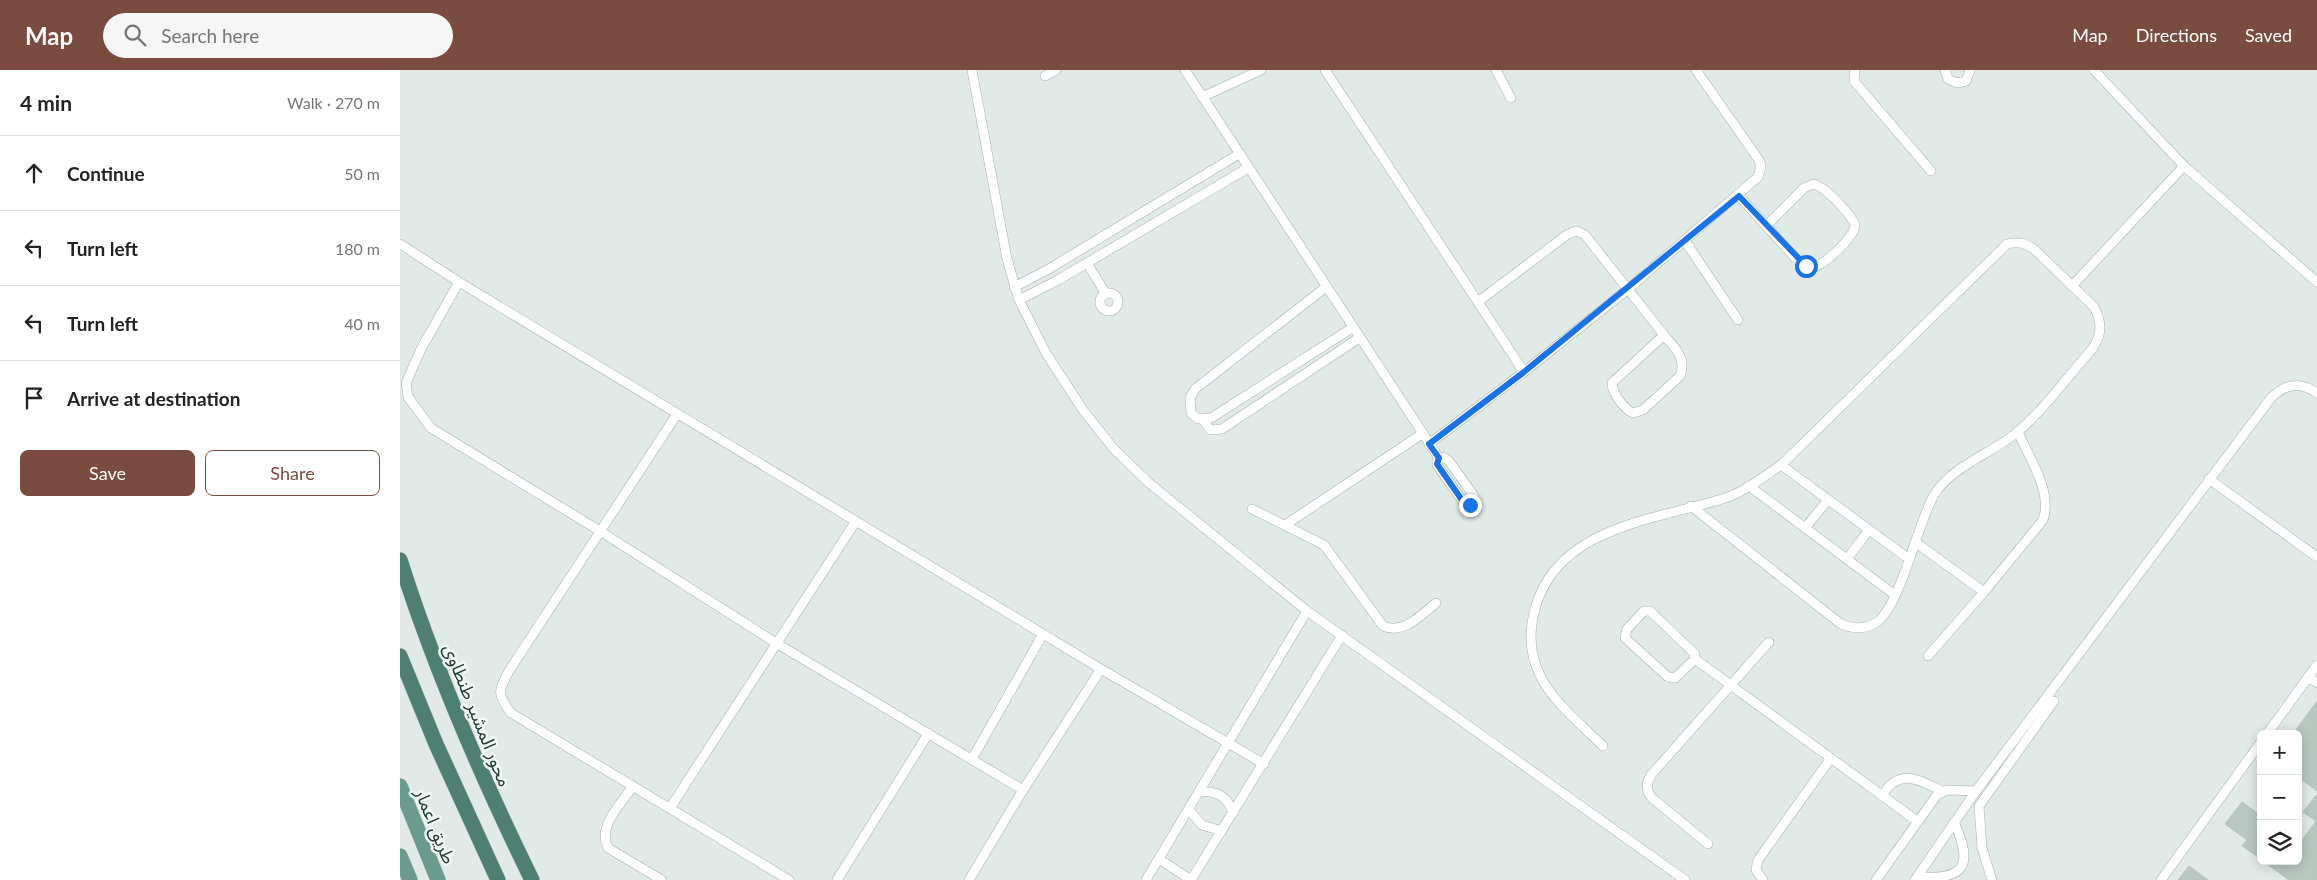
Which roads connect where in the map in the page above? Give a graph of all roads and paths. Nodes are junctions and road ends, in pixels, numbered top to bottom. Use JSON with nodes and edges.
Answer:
{"nodes":[{"id":1,"x":972,"y":70,"type":"edge"},
{"id":2,"x":1056,"y":70,"type":"edge"},
{"id":3,"x":1185,"y":70,"type":"edge"},
{"id":4,"x":1261,"y":70,"type":"edge"},
{"id":5,"x":1326,"y":70,"type":"edge"},
{"id":6,"x":1496,"y":70,"type":"edge"},
{"id":7,"x":1696,"y":70,"type":"edge"},
{"id":8,"x":1855,"y":70,"type":"edge"},
{"id":9,"x":1945,"y":70,"type":"edge"},
{"id":10,"x":1970,"y":70,"type":"edge"},
{"id":11,"x":2094,"y":70,"type":"edge"},
{"id":12,"x":1045,"y":76,"type":"dead end"},
{"id":13,"x":1202,"y":97,"type":"junction"},
{"id":14,"x":1512,"y":98,"type":"dead end"},
{"id":15,"x":1239,"y":154,"type":"junction"},
{"id":16,"x":2184,"y":166,"type":"junction"},
{"id":17,"x":1248,"y":168,"type":"junction"},
{"id":18,"x":1931,"y":171,"type":"dead end"},
{"id":19,"x":1739,"y":196,"type":"junction"},
{"id":20,"x":1766,"y":226,"type":"junction"},
{"id":21,"x":1685,"y":241,"type":"junction"},
{"id":22,"x":400,"y":244,"type":"edge"},
{"id":23,"x":1087,"y":263,"type":"junction"},
{"id":24,"x":459,"y":282,"type":"junction"},
{"id":25,"x":2317,"y":282,"type":"edge"},
{"id":26,"x":2072,"y":286,"type":"junction"},
{"id":27,"x":1014,"y":287,"type":"junction"},
{"id":28,"x":1326,"y":287,"type":"junction"},
{"id":29,"x":1628,"y":289,"type":"junction"},
{"id":30,"x":1106,"y":294,"type":"dead end"},
{"id":31,"x":1019,"y":300,"type":"junction"},
{"id":32,"x":1479,"y":301,"type":"junction"},
{"id":33,"x":1738,"y":320,"type":"dead end"},
{"id":34,"x":1352,"y":328,"type":"junction"},
{"id":35,"x":1664,"y":336,"type":"junction"},
{"id":36,"x":1359,"y":338,"type":"junction"},
{"id":37,"x":1307,"y":356,"type":"junction"},
{"id":38,"x":1314,"y":368,"type":"junction"},
{"id":39,"x":1524,"y":372,"type":"junction"},
{"id":40,"x":1262,"y":385,"type":"junction"},
{"id":41,"x":2317,"y":393,"type":"edge"},
{"id":42,"x":1271,"y":397,"type":"junction"},
{"id":43,"x":677,"y":414,"type":"junction"},
{"id":44,"x":1203,"y":420,"type":"junction"},
{"id":45,"x":2018,"y":432,"type":"junction"},
{"id":46,"x":1422,"y":434,"type":"junction"},
{"id":47,"x":1429,"y":444,"type":"junction"},
{"id":48,"x":1439,"y":458,"type":"junction"},
{"id":49,"x":1781,"y":465,"type":"junction"},
{"id":50,"x":2209,"y":479,"type":"junction"},
{"id":51,"x":1750,"y":486,"type":"junction"},
{"id":52,"x":1828,"y":500,"type":"junction"},
{"id":53,"x":1691,"y":506,"type":"junction"},
{"id":54,"x":1252,"y":509,"type":"dead end"},
{"id":55,"x":856,"y":521,"type":"junction"},
{"id":56,"x":1284,"y":525,"type":"junction"},
{"id":57,"x":1805,"y":528,"type":"junction"},
{"id":58,"x":1869,"y":530,"type":"junction"},
{"id":59,"x":600,"y":531,"type":"junction"},
{"id":60,"x":1915,"y":542,"type":"junction"},
{"id":61,"x":2317,"y":557,"type":"edge"},
{"id":62,"x":1847,"y":559,"type":"junction"},
{"id":63,"x":1909,"y":559,"type":"junction"},
{"id":64,"x":400,"y":560,"type":"edge"},
{"id":65,"x":1984,"y":592,"type":"junction"},
{"id":66,"x":1895,"y":595,"type":"junction"},
{"id":67,"x":1436,"y":603,"type":"dead end"},
{"id":68,"x":1307,"y":611,"type":"junction"},
{"id":69,"x":1043,"y":634,"type":"junction"},
{"id":70,"x":1342,"y":635,"type":"junction"},
{"id":71,"x":1769,"y":642,"type":"dead end"},
{"id":72,"x":776,"y":644,"type":"junction"},
{"id":73,"x":400,"y":656,"type":"edge"},
{"id":74,"x":1928,"y":656,"type":"dead end"},
{"id":75,"x":1695,"y":659,"type":"junction"},
{"id":76,"x":2317,"y":665,"type":"edge"},
{"id":77,"x":1101,"y":669,"type":"junction"},
{"id":78,"x":2308,"y":677,"type":"junction"},
{"id":79,"x":2317,"y":683,"type":"edge"},
{"id":80,"x":1730,"y":685,"type":"junction"},
{"id":81,"x":2054,"y":701,"type":"dead end"},
{"id":82,"x":2270,"y":730,"type":"edge"},
{"id":83,"x":928,"y":734,"type":"junction"},
{"id":84,"x":1229,"y":744,"type":"junction"},
{"id":85,"x":1603,"y":746,"type":"dead end"},
{"id":86,"x":2257,"y":748,"type":"edge"},
{"id":87,"x":1831,"y":758,"type":"junction"},
{"id":88,"x":972,"y":759,"type":"junction"},
{"id":89,"x":1264,"y":764,"type":"junction"},
{"id":90,"x":400,"y":786,"type":"edge"},
{"id":91,"x":633,"y":786,"type":"junction"},
{"id":92,"x":1023,"y":790,"type":"junction"},
{"id":93,"x":1976,"y":790,"type":"junction"},
{"id":94,"x":1200,"y":792,"type":"junction"},
{"id":95,"x":1942,"y":792,"type":"junction"},
{"id":96,"x":1882,"y":796,"type":"junction"},
{"id":97,"x":670,"y":808,"type":"junction"},
{"id":98,"x":1189,"y":810,"type":"junction"},
{"id":99,"x":1233,"y":813,"type":"junction"},
{"id":100,"x":1917,"y":821,"type":"junction"},
{"id":101,"x":1954,"y":822,"type":"junction"},
{"id":102,"x":1222,"y":831,"type":"junction"},
{"id":103,"x":1708,"y":844,"type":"dead end"},
{"id":104,"x":400,"y":856,"type":"edge"},
{"id":105,"x":1159,"y":859,"type":"junction"},
{"id":106,"x":1916,"y":878,"type":"edge"},
{"id":107,"x":410,"y":880,"type":"edge"},
{"id":108,"x":438,"y":880,"type":"edge"},
{"id":109,"x":498,"y":880,"type":"edge"},
{"id":110,"x":532,"y":880,"type":"edge"},
{"id":111,"x":662,"y":880,"type":"edge"},
{"id":112,"x":788,"y":880,"type":"edge"},
{"id":113,"x":837,"y":880,"type":"edge"},
{"id":114,"x":969,"y":880,"type":"edge"},
{"id":115,"x":1146,"y":880,"type":"edge"},
{"id":116,"x":1191,"y":880,"type":"edge"},
{"id":117,"x":1685,"y":880,"type":"edge"},
{"id":118,"x":1763,"y":880,"type":"edge"},
{"id":119,"x":1876,"y":880,"type":"edge"},
{"id":120,"x":1992,"y":880,"type":"edge"},
{"id":121,"x":2161,"y":880,"type":"edge"}],
"edges":[{"from":1,"to":27,"type":"lane"},
{"from":2,"to":12,"type":"lane"},
{"from":3,"to":13,"type":"lane"},
{"from":4,"to":13,"type":"lane"},
{"from":5,"to":32,"type":"lane"},
{"from":6,"to":14,"type":"lane"},
{"from":7,"to":19,"type":"lane"},
{"from":8,"to":18,"type":"lane"},
{"from":9,"to":10,"type":"lane"},
{"from":11,"to":16,"type":"lane"},
{"from":13,"to":15,"type":"lane"},
{"from":15,"to":17,"type":"lane"},
{"from":15,"to":27,"type":"lane"},
{"from":16,"to":25,"type":"lane"},
{"from":16,"to":26,"type":"lane"},
{"from":17,"to":23,"type":"lane"},
{"from":17,"to":28,"type":"lane"},
{"from":19,"to":20,"type":"lane"},
{"from":19,"to":21,"type":"lane"},
{"from":20,"to":20,"type":"lane"},
{"from":21,"to":29,"type":"lane"},
{"from":21,"to":33,"type":"lane"},
{"from":22,"to":24,"type":"lane"},
{"from":23,"to":30,"type":"lane"},
{"from":23,"to":31,"type":"lane"},
{"from":24,"to":43,"type":"lane"},
{"from":24,"to":59,"type":"lane"},
{"from":26,"to":45,"type":"lane"},
{"from":26,"to":49,"type":"lane"},
{"from":27,"to":31,"type":"lane"},
{"from":28,"to":34,"type":"lane"},
{"from":28,"to":44,"type":"lane"},
{"from":29,"to":32,"type":"lane"},
{"from":29,"to":35,"type":"lane"},
{"from":29,"to":39,"type":"lane"},
{"from":31,"to":68,"type":"lane"},
{"from":32,"to":39,"type":"lane"},
{"from":34,"to":36,"type":"lane"},
{"from":34,"to":37,"type":"lane"},
{"from":35,"to":35,"type":"lane"},
{"from":36,"to":38,"type":"lane"},
{"from":36,"to":46,"type":"lane"},
{"from":37,"to":38,"type":"lane"},
{"from":37,"to":40,"type":"lane"},
{"from":38,"to":42,"type":"lane"},
{"from":39,"to":47,"type":"lane"},
{"from":40,"to":42,"type":"lane"},
{"from":40,"to":44,"type":"lane"},
{"from":41,"to":50,"type":"lane"},
{"from":42,"to":44,"type":"lane"},
{"from":43,"to":55,"type":"lane"},
{"from":43,"to":59,"type":"lane"},
{"from":45,"to":60,"type":"lane"},
{"from":45,"to":65,"type":"lane"},
{"from":46,"to":47,"type":"lane"},
{"from":46,"to":56,"type":"lane"},
{"from":47,"to":48,"type":"lane"},
{"from":48,"to":48,"type":"lane"},
{"from":49,"to":51,"type":"lane"},
{"from":49,"to":52,"type":"lane"},
{"from":50,"to":61,"type":"lane"},
{"from":50,"to":93,"type":"lane"},
{"from":51,"to":53,"type":"lane"},
{"from":51,"to":57,"type":"lane"},
{"from":52,"to":57,"type":"lane"},
{"from":52,"to":58,"type":"lane"},
{"from":53,"to":66,"type":"lane"},
{"from":53,"to":85,"type":"lane"},
{"from":54,"to":56,"type":"lane"},
{"from":55,"to":69,"type":"lane"},
{"from":55,"to":72,"type":"lane"},
{"from":56,"to":67,"type":"lane"},
{"from":57,"to":62,"type":"lane"},
{"from":58,"to":62,"type":"lane"},
{"from":58,"to":63,"type":"lane"},
{"from":59,"to":72,"type":"lane"},
{"from":59,"to":91,"type":"lane"},
{"from":60,"to":63,"type":"lane"},
{"from":60,"to":65,"type":"lane"},
{"from":62,"to":66,"type":"lane"},
{"from":63,"to":66,"type":"lane"},
{"from":64,"to":110,"type":"highway","name":"محور المشير طنطاوى"},
{"from":65,"to":74,"type":"lane"},
{"from":68,"to":70,"type":"lane"},
{"from":68,"to":84,"type":"lane"},
{"from":69,"to":77,"type":"lane"},
{"from":69,"to":88,"type":"lane"},
{"from":70,"to":89,"type":"lane"},
{"from":70,"to":117,"type":"lane"},
{"from":71,"to":80,"type":"lane"},
{"from":72,"to":83,"type":"lane"},
{"from":72,"to":97,"type":"lane"},
{"from":73,"to":109,"type":"highway"},
{"from":75,"to":75,"type":"lane"},
{"from":75,"to":80,"type":"lane"},
{"from":76,"to":78,"type":"lane"},
{"from":77,"to":84,"type":"lane"},
{"from":77,"to":92,"type":"lane"},
{"from":78,"to":79,"type":"lane"},
{"from":78,"to":82,"type":"lane"},
{"from":80,"to":87,"type":"lane"},
{"from":80,"to":103,"type":"lane"},
{"from":81,"to":120,"type":"lane"},
{"from":83,"to":88,"type":"lane"},
{"from":83,"to":113,"type":"lane"},
{"from":84,"to":89,"type":"lane"},
{"from":84,"to":94,"type":"lane"},
{"from":86,"to":121,"type":"lane"},
{"from":87,"to":96,"type":"lane"},
{"from":87,"to":118,"type":"lane"},
{"from":88,"to":92,"type":"lane"},
{"from":89,"to":99,"type":"lane"},
{"from":90,"to":108,"type":"main road","name":"طريق اعمار"},
{"from":91,"to":97,"type":"lane"},
{"from":91,"to":111,"type":"lane"},
{"from":92,"to":114,"type":"lane"},
{"from":93,"to":95,"type":"lane"},
{"from":93,"to":101,"type":"lane"},
{"from":94,"to":98,"type":"lane"},
{"from":94,"to":99,"type":"lane"},
{"from":95,"to":96,"type":"lane"},
{"from":95,"to":100,"type":"lane"},
{"from":96,"to":100,"type":"lane"},
{"from":97,"to":112,"type":"lane"},
{"from":98,"to":102,"type":"lane"},
{"from":98,"to":105,"type":"lane"},
{"from":99,"to":102,"type":"lane"},
{"from":100,"to":119,"type":"lane"},
{"from":101,"to":106,"type":"lane"},
{"from":101,"to":106,"type":"lane"},
{"from":102,"to":116,"type":"lane"},
{"from":104,"to":107,"type":"main road"},
{"from":105,"to":115,"type":"lane"},
{"from":105,"to":116,"type":"lane"}]}
